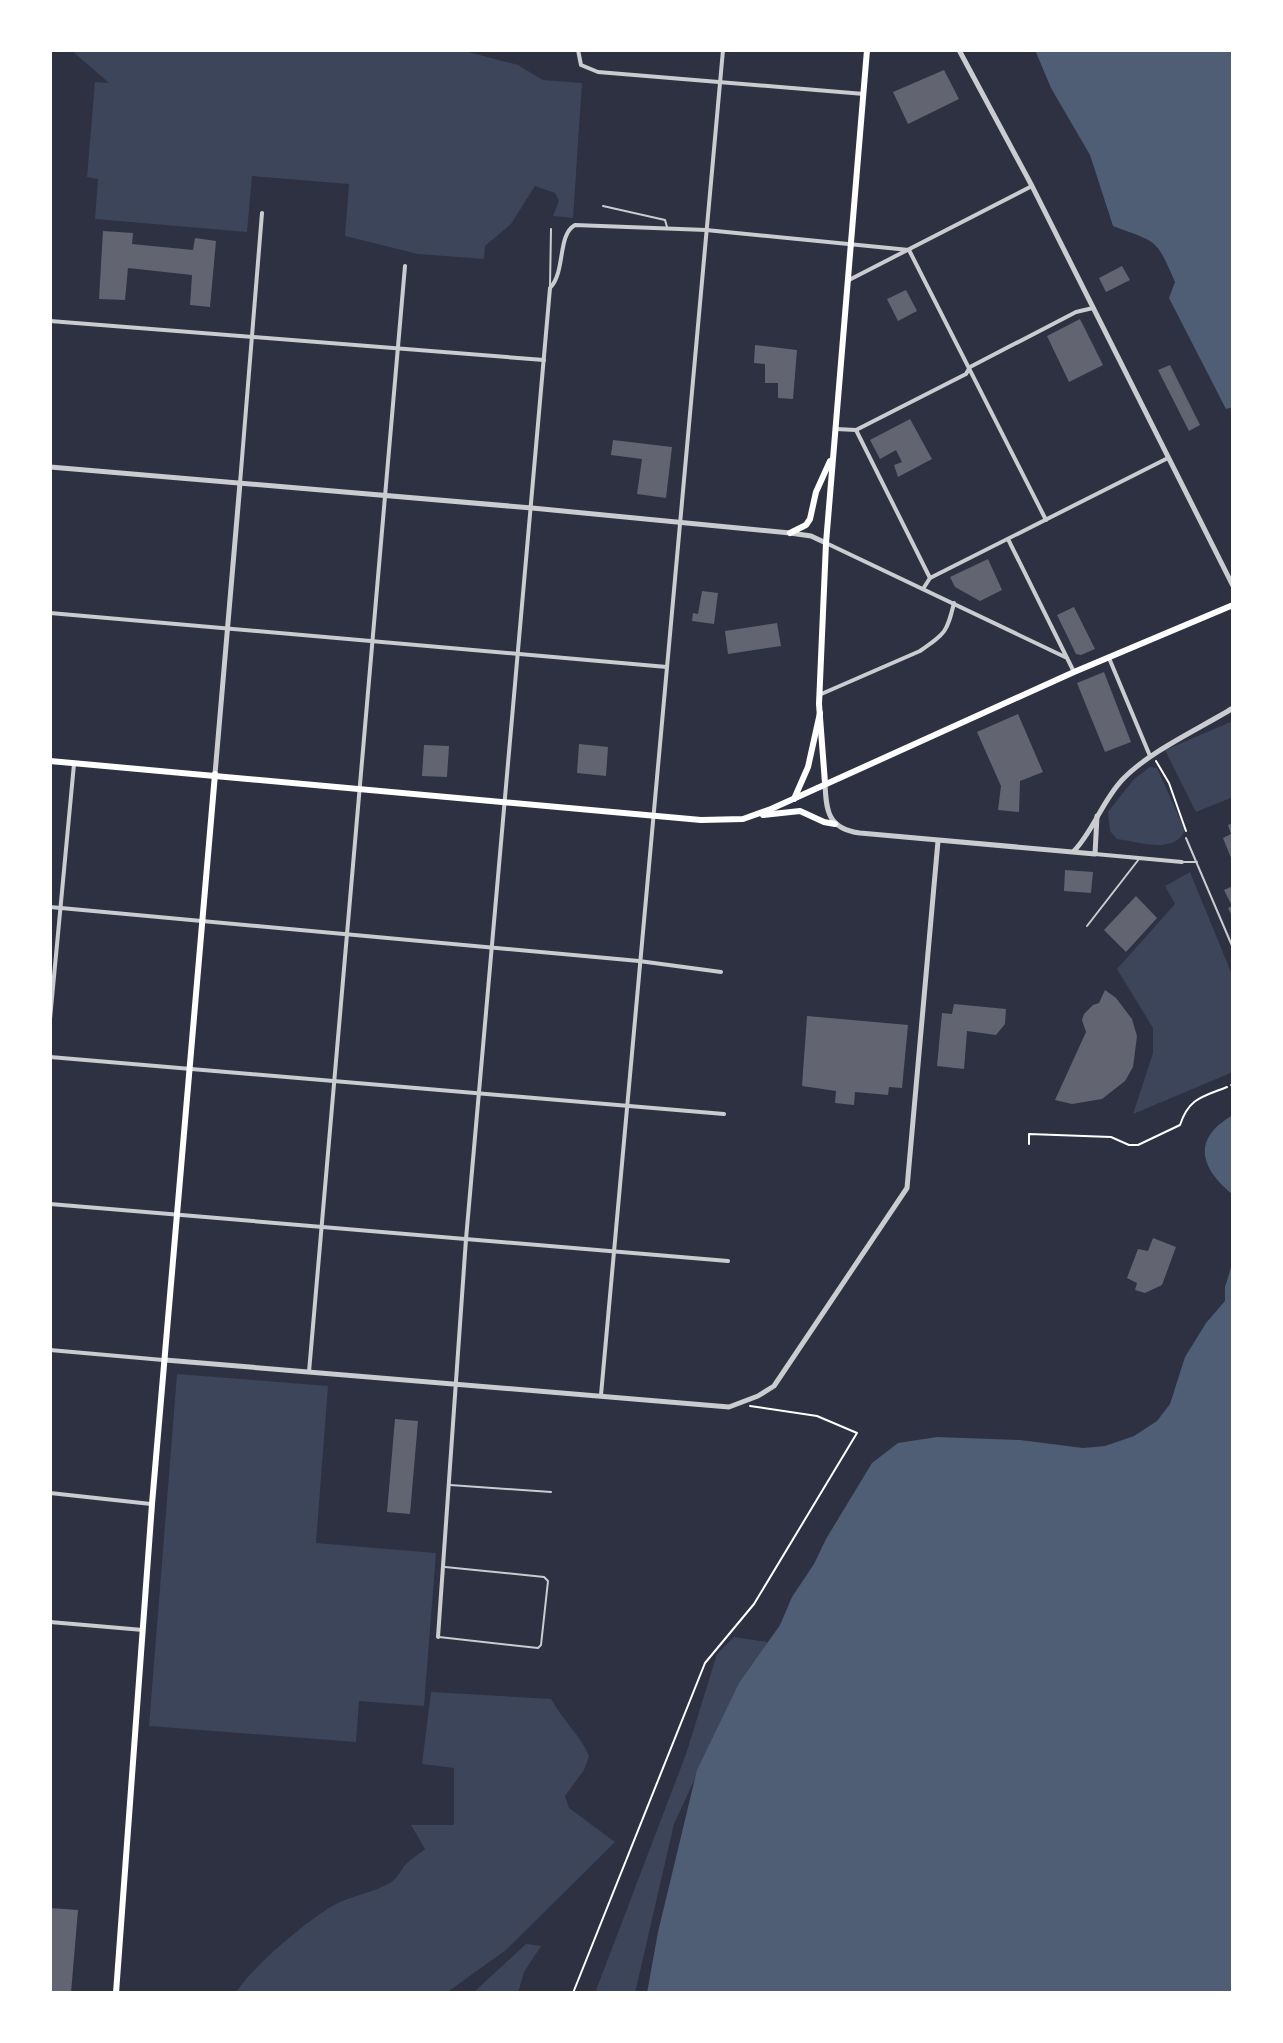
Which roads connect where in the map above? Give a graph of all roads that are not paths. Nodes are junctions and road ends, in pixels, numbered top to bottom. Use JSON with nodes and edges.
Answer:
{"nodes":[{"id":1,"x":578,"y":50,"type":"edge"},
{"id":2,"x":723,"y":50,"type":"edge"},
{"id":3,"x":867,"y":50,"type":"edge"},
{"id":4,"x":959,"y":50,"type":"edge"},
{"id":5,"x":720,"y":82,"type":"junction"},
{"id":6,"x":864,"y":94,"type":"junction"},
{"id":7,"x":1032,"y":186,"type":"junction"},
{"id":8,"x":603,"y":206,"type":"dead end"},
{"id":9,"x":262,"y":213,"type":"dead end"},
{"id":10,"x":668,"y":228,"type":"junction"},
{"id":11,"x":551,"y":229,"type":"dead end"},
{"id":12,"x":706,"y":230,"type":"junction"},
{"id":13,"x":852,"y":245,"type":"junction"},
{"id":14,"x":909,"y":250,"type":"junction"},
{"id":15,"x":405,"y":266,"type":"dead end"},
{"id":16,"x":849,"y":280,"type":"junction"},
{"id":17,"x":550,"y":288,"type":"junction"},
{"id":18,"x":1093,"y":308,"type":"junction"},
{"id":19,"x":50,"y":321,"type":"edge"},
{"id":20,"x":252,"y":338,"type":"junction"},
{"id":21,"x":399,"y":349,"type":"junction"},
{"id":22,"x":544,"y":360,"type":"junction"},
{"id":23,"x":970,"y":367,"type":"junction"},
{"id":24,"x":836,"y":429,"type":"junction"},
{"id":25,"x":856,"y":430,"type":"junction"},
{"id":26,"x":834,"y":454,"type":"junction"},
{"id":27,"x":1168,"y":458,"type":"junction"},
{"id":28,"x":50,"y":467,"type":"edge"},
{"id":29,"x":240,"y":483,"type":"junction"},
{"id":30,"x":385,"y":496,"type":"junction"},
{"id":31,"x":532,"y":508,"type":"junction"},
{"id":32,"x":1046,"y":520,"type":"junction"},
{"id":33,"x":681,"y":522,"type":"junction"},
{"id":34,"x":790,"y":533,"type":"junction"},
{"id":35,"x":1008,"y":539,"type":"junction"},
{"id":36,"x":826,"y":543,"type":"junction"},
{"id":37,"x":930,"y":578,"type":"junction"},
{"id":38,"x":1233,"y":586,"type":"edge"},
{"id":39,"x":923,"y":589,"type":"junction"},
{"id":40,"x":954,"y":603,"type":"junction"},
{"id":41,"x":1233,"y":605,"type":"edge"},
{"id":42,"x":50,"y":613,"type":"edge"},
{"id":43,"x":228,"y":629,"type":"junction"},
{"id":44,"x":373,"y":641,"type":"junction"},
{"id":45,"x":519,"y":654,"type":"junction"},
{"id":46,"x":1065,"y":657,"type":"junction"},
{"id":47,"x":1109,"y":658,"type":"junction"},
{"id":48,"x":667,"y":667,"type":"junction"},
{"id":49,"x":1074,"y":672,"type":"junction"},
{"id":50,"x":819,"y":695,"type":"junction"},
{"id":51,"x":1233,"y":708,"type":"edge"},
{"id":52,"x":820,"y":713,"type":"junction"},
{"id":53,"x":1151,"y":758,"type":"junction"},
{"id":54,"x":50,"y":761,"type":"edge"},
{"id":55,"x":74,"y":764,"type":"junction"},
{"id":56,"x":215,"y":774,"type":"junction"},
{"id":57,"x":825,"y":783,"type":"junction"},
{"id":58,"x":360,"y":788,"type":"junction"},
{"id":59,"x":794,"y":799,"type":"junction"},
{"id":60,"x":504,"y":801,"type":"junction"},
{"id":61,"x":653,"y":815,"type":"junction"},
{"id":62,"x":756,"y":816,"type":"junction"},
{"id":63,"x":1097,"y":816,"type":"junction"},
{"id":64,"x":835,"y":824,"type":"junction"},
{"id":65,"x":1186,"y":838,"type":"road end"},
{"id":66,"x":938,"y":841,"type":"junction"},
{"id":67,"x":1073,"y":852,"type":"junction"},
{"id":68,"x":1095,"y":854,"type":"junction"},
{"id":69,"x":1139,"y":858,"type":"junction"},
{"id":70,"x":1182,"y":862,"type":"joint"},
{"id":71,"x":1197,"y":862,"type":"junction"},
{"id":72,"x":50,"y":907,"type":"edge"},
{"id":73,"x":60,"y":908,"type":"junction"},
{"id":74,"x":202,"y":919,"type":"junction"},
{"id":75,"x":1087,"y":926,"type":"dead end"},
{"id":76,"x":348,"y":935,"type":"junction"},
{"id":77,"x":491,"y":947,"type":"junction"},
{"id":78,"x":1233,"y":948,"type":"edge"},
{"id":79,"x":639,"y":961,"type":"junction"},
{"id":80,"x":721,"y":972,"type":"dead end"},
{"id":81,"x":50,"y":1019,"type":"edge"},
{"id":82,"x":50,"y":1057,"type":"edge"},
{"id":83,"x":189,"y":1071,"type":"junction"},
{"id":84,"x":335,"y":1083,"type":"junction"},
{"id":85,"x":481,"y":1093,"type":"junction"},
{"id":86,"x":627,"y":1107,"type":"junction"},
{"id":87,"x":724,"y":1114,"type":"dead end"},
{"id":88,"x":50,"y":1204,"type":"edge"},
{"id":89,"x":177,"y":1216,"type":"junction"},
{"id":90,"x":322,"y":1227,"type":"junction"},
{"id":91,"x":466,"y":1239,"type":"junction"},
{"id":92,"x":612,"y":1252,"type":"junction"},
{"id":93,"x":728,"y":1261,"type":"dead end"},
{"id":94,"x":50,"y":1350,"type":"edge"},
{"id":95,"x":165,"y":1360,"type":"junction"},
{"id":96,"x":309,"y":1372,"type":"junction"},
{"id":97,"x":457,"y":1386,"type":"junction"},
{"id":98,"x":601,"y":1398,"type":"junction"},
{"id":99,"x":449,"y":1485,"type":"junction"},
{"id":100,"x":551,"y":1492,"type":"dead end"},
{"id":101,"x":50,"y":1493,"type":"edge"},
{"id":102,"x":152,"y":1504,"type":"junction"},
{"id":103,"x":444,"y":1567,"type":"junction"},
{"id":104,"x":50,"y":1622,"type":"edge"},
{"id":105,"x":143,"y":1630,"type":"junction"},
{"id":106,"x":438,"y":1637,"type":"joint"},
{"id":107,"x":116,"y":1993,"type":"edge"}],
"edges":[{"from":1,"to":5,"type":"street"},
{"from":2,"to":5,"type":"street"},
{"from":3,"to":6,"type":"main road"},
{"from":4,"to":7,"type":"street"},
{"from":5,"to":6,"type":"street"},
{"from":5,"to":12,"type":"street"},
{"from":6,"to":13,"type":"main road"},
{"from":7,"to":14,"type":"street"},
{"from":7,"to":18,"type":"street"},
{"from":8,"to":10,"type":"lane"},
{"from":9,"to":20,"type":"street"},
{"from":10,"to":12,"type":"street"},
{"from":10,"to":17,"type":"street"},
{"from":11,"to":17,"type":"lane"},
{"from":12,"to":13,"type":"street"},
{"from":12,"to":33,"type":"street"},
{"from":13,"to":14,"type":"street"},
{"from":13,"to":16,"type":"main road"},
{"from":14,"to":16,"type":"street"},
{"from":14,"to":23,"type":"street"},
{"from":15,"to":21,"type":"street"},
{"from":16,"to":24,"type":"main road"},
{"from":17,"to":22,"type":"street"},
{"from":18,"to":23,"type":"street"},
{"from":18,"to":27,"type":"street"},
{"from":19,"to":20,"type":"street"},
{"from":20,"to":21,"type":"street"},
{"from":20,"to":29,"type":"street"},
{"from":21,"to":22,"type":"street"},
{"from":21,"to":30,"type":"street"},
{"from":22,"to":31,"type":"street"},
{"from":23,"to":25,"type":"street"},
{"from":23,"to":32,"type":"street"},
{"from":24,"to":25,"type":"street"},
{"from":24,"to":26,"type":"main road"},
{"from":25,"to":37,"type":"street"},
{"from":26,"to":34,"type":"main road"},
{"from":26,"to":36,"type":"main road"},
{"from":27,"to":32,"type":"street"},
{"from":27,"to":38,"type":"street"},
{"from":28,"to":29,"type":"street"},
{"from":29,"to":30,"type":"street"},
{"from":29,"to":43,"type":"street"},
{"from":30,"to":31,"type":"street"},
{"from":30,"to":44,"type":"street"},
{"from":31,"to":33,"type":"street"},
{"from":31,"to":45,"type":"street"},
{"from":32,"to":35,"type":"street"},
{"from":33,"to":34,"type":"street"},
{"from":33,"to":48,"type":"street"},
{"from":34,"to":36,"type":"street"},
{"from":35,"to":37,"type":"street"},
{"from":35,"to":46,"type":"street"},
{"from":36,"to":39,"type":"street"},
{"from":36,"to":50,"type":"main road"},
{"from":37,"to":39,"type":"street"},
{"from":39,"to":40,"type":"street"},
{"from":40,"to":46,"type":"street"},
{"from":40,"to":50,"type":"street"},
{"from":41,"to":47,"type":"main road"},
{"from":42,"to":43,"type":"street"},
{"from":43,"to":44,"type":"street"},
{"from":43,"to":56,"type":"street"},
{"from":44,"to":45,"type":"street"},
{"from":44,"to":58,"type":"street"},
{"from":45,"to":48,"type":"street"},
{"from":45,"to":60,"type":"street"},
{"from":46,"to":49,"type":"street"},
{"from":47,"to":49,"type":"main road"},
{"from":47,"to":53,"type":"street"},
{"from":48,"to":61,"type":"street"},
{"from":49,"to":57,"type":"main road"},
{"from":50,"to":52,"type":"main road"},
{"from":51,"to":53,"type":"street"},
{"from":52,"to":57,"type":"main road"},
{"from":52,"to":59,"type":"main road"},
{"from":53,"to":63,"type":"street"},
{"from":54,"to":55,"type":"main road"},
{"from":55,"to":56,"type":"main road"},
{"from":55,"to":73,"type":"street"},
{"from":56,"to":58,"type":"main road"},
{"from":56,"to":74,"type":"main road"},
{"from":57,"to":59,"type":"main road"},
{"from":57,"to":64,"type":"street"},
{"from":58,"to":60,"type":"main road"},
{"from":58,"to":76,"type":"street"},
{"from":59,"to":62,"type":"main road"},
{"from":60,"to":61,"type":"main road"},
{"from":60,"to":77,"type":"street"},
{"from":61,"to":62,"type":"main road"},
{"from":61,"to":79,"type":"street"},
{"from":62,"to":64,"type":"main road"},
{"from":63,"to":67,"type":"street"},
{"from":63,"to":68,"type":"street"},
{"from":64,"to":66,"type":"street"},
{"from":65,"to":71,"type":"lane"},
{"from":66,"to":67,"type":"street"},
{"from":66,"to":98,"type":"street"},
{"from":67,"to":68,"type":"street"},
{"from":68,"to":69,"type":"street"},
{"from":69,"to":70,"type":"street"},
{"from":69,"to":75,"type":"lane"},
{"from":70,"to":71,"type":"lane"},
{"from":71,"to":78,"type":"lane"},
{"from":72,"to":73,"type":"street"},
{"from":73,"to":74,"type":"street"},
{"from":73,"to":81,"type":"street"},
{"from":74,"to":76,"type":"street"},
{"from":74,"to":83,"type":"main road"},
{"from":76,"to":77,"type":"street"},
{"from":76,"to":84,"type":"street"},
{"from":77,"to":79,"type":"street"},
{"from":77,"to":85,"type":"street"},
{"from":79,"to":80,"type":"street"},
{"from":79,"to":86,"type":"street"},
{"from":82,"to":83,"type":"street"},
{"from":83,"to":84,"type":"street"},
{"from":83,"to":89,"type":"main road"},
{"from":84,"to":85,"type":"street"},
{"from":84,"to":90,"type":"street"},
{"from":85,"to":86,"type":"street"},
{"from":85,"to":91,"type":"street"},
{"from":86,"to":87,"type":"street"},
{"from":86,"to":92,"type":"street"},
{"from":88,"to":89,"type":"street"},
{"from":89,"to":90,"type":"street"},
{"from":89,"to":95,"type":"main road"},
{"from":90,"to":91,"type":"street"},
{"from":90,"to":96,"type":"street"},
{"from":91,"to":92,"type":"street"},
{"from":91,"to":97,"type":"street"},
{"from":92,"to":93,"type":"street"},
{"from":92,"to":98,"type":"street"},
{"from":94,"to":95,"type":"street"},
{"from":95,"to":96,"type":"street"},
{"from":95,"to":102,"type":"main road"},
{"from":96,"to":97,"type":"street"},
{"from":97,"to":98,"type":"street"},
{"from":97,"to":99,"type":"street"},
{"from":99,"to":100,"type":"lane"},
{"from":99,"to":103,"type":"street"},
{"from":101,"to":102,"type":"street"},
{"from":102,"to":105,"type":"main road"},
{"from":103,"to":106,"type":"street"},
{"from":103,"to":106,"type":"lane"},
{"from":104,"to":105,"type":"street"},
{"from":105,"to":107,"type":"main road"}]}
